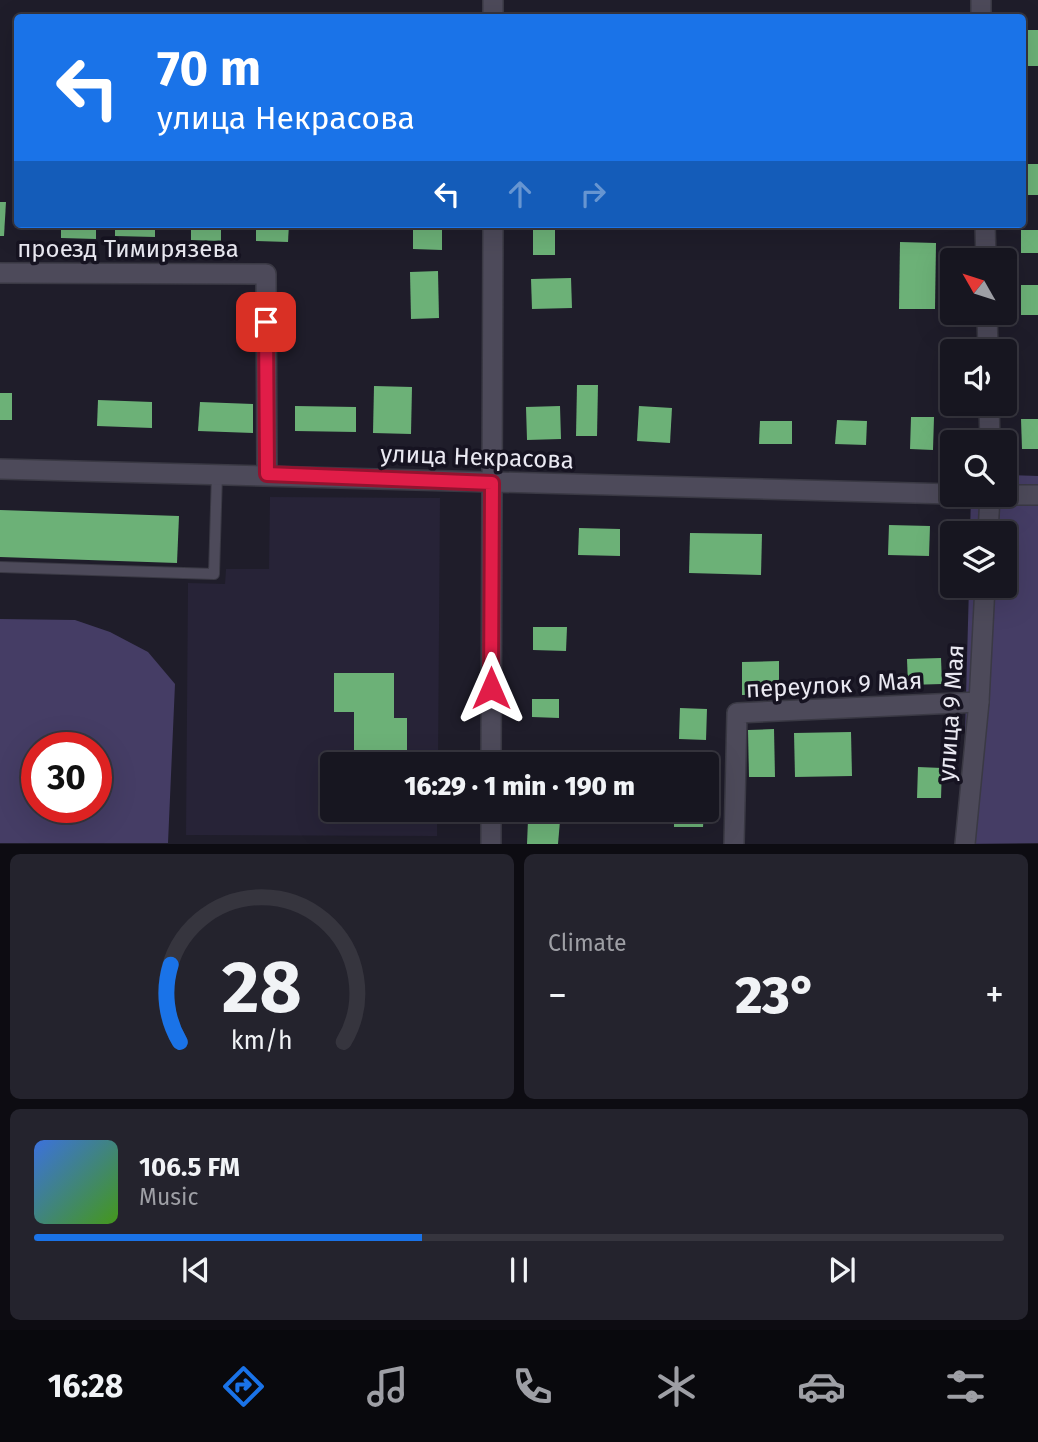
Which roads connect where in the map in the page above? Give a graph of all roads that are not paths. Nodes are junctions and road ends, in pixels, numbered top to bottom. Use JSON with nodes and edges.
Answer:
{"nodes":[{"id":1,"x":493,"y":228,"type":"edge"},
{"id":2,"x":985,"y":228,"type":"edge"},
{"id":3,"x":986,"y":248,"type":"edge"},
{"id":4,"x":0,"y":274,"type":"edge"},
{"id":5,"x":0,"y":468,"type":"edge"},
{"id":6,"x":217,"y":473,"type":"junction"},
{"id":7,"x":267,"y":474,"type":"junction"},
{"id":8,"x":492,"y":483,"type":"junction"},
{"id":9,"x":940,"y":494,"type":"edge"},
{"id":10,"x":1017,"y":495,"type":"edge"},
{"id":11,"x":1038,"y":495,"type":"edge"},
{"id":12,"x":0,"y":567,"type":"edge"},
{"id":13,"x":984,"y":598,"type":"edge"},
{"id":14,"x":978,"y":702,"type":"junction"},
{"id":15,"x":491,"y":752,"type":"edge"},
{"id":16,"x":491,"y":822,"type":"edge"},
{"id":17,"x":491,"y":844,"type":"edge"},
{"id":18,"x":734,"y":844,"type":"edge"},
{"id":19,"x":965,"y":844,"type":"edge"}],
"edges":[{"from":1,"to":8,"type":"street"},
{"from":2,"to":3,"type":"street"},
{"from":4,"to":7,"type":"street","name":"проезд Тимирязева"},
{"from":5,"to":6,"type":"street","name":"улица Некрасова"},
{"from":6,"to":7,"type":"street","name":"улица Некрасова"},
{"from":6,"to":12,"type":"lane"},
{"from":7,"to":8,"type":"street","name":"улица Некрасова"},
{"from":8,"to":9,"type":"street","name":"улица Некрасова"},
{"from":8,"to":15,"type":"street"},
{"from":10,"to":11,"type":"street"},
{"from":13,"to":14,"type":"street","name":"улица 9 Мая"},
{"from":14,"to":18,"type":"street","name":"переулок 9 Мая"},
{"from":14,"to":19,"type":"street","name":"улица 9 Мая"},
{"from":16,"to":17,"type":"street"}]}
